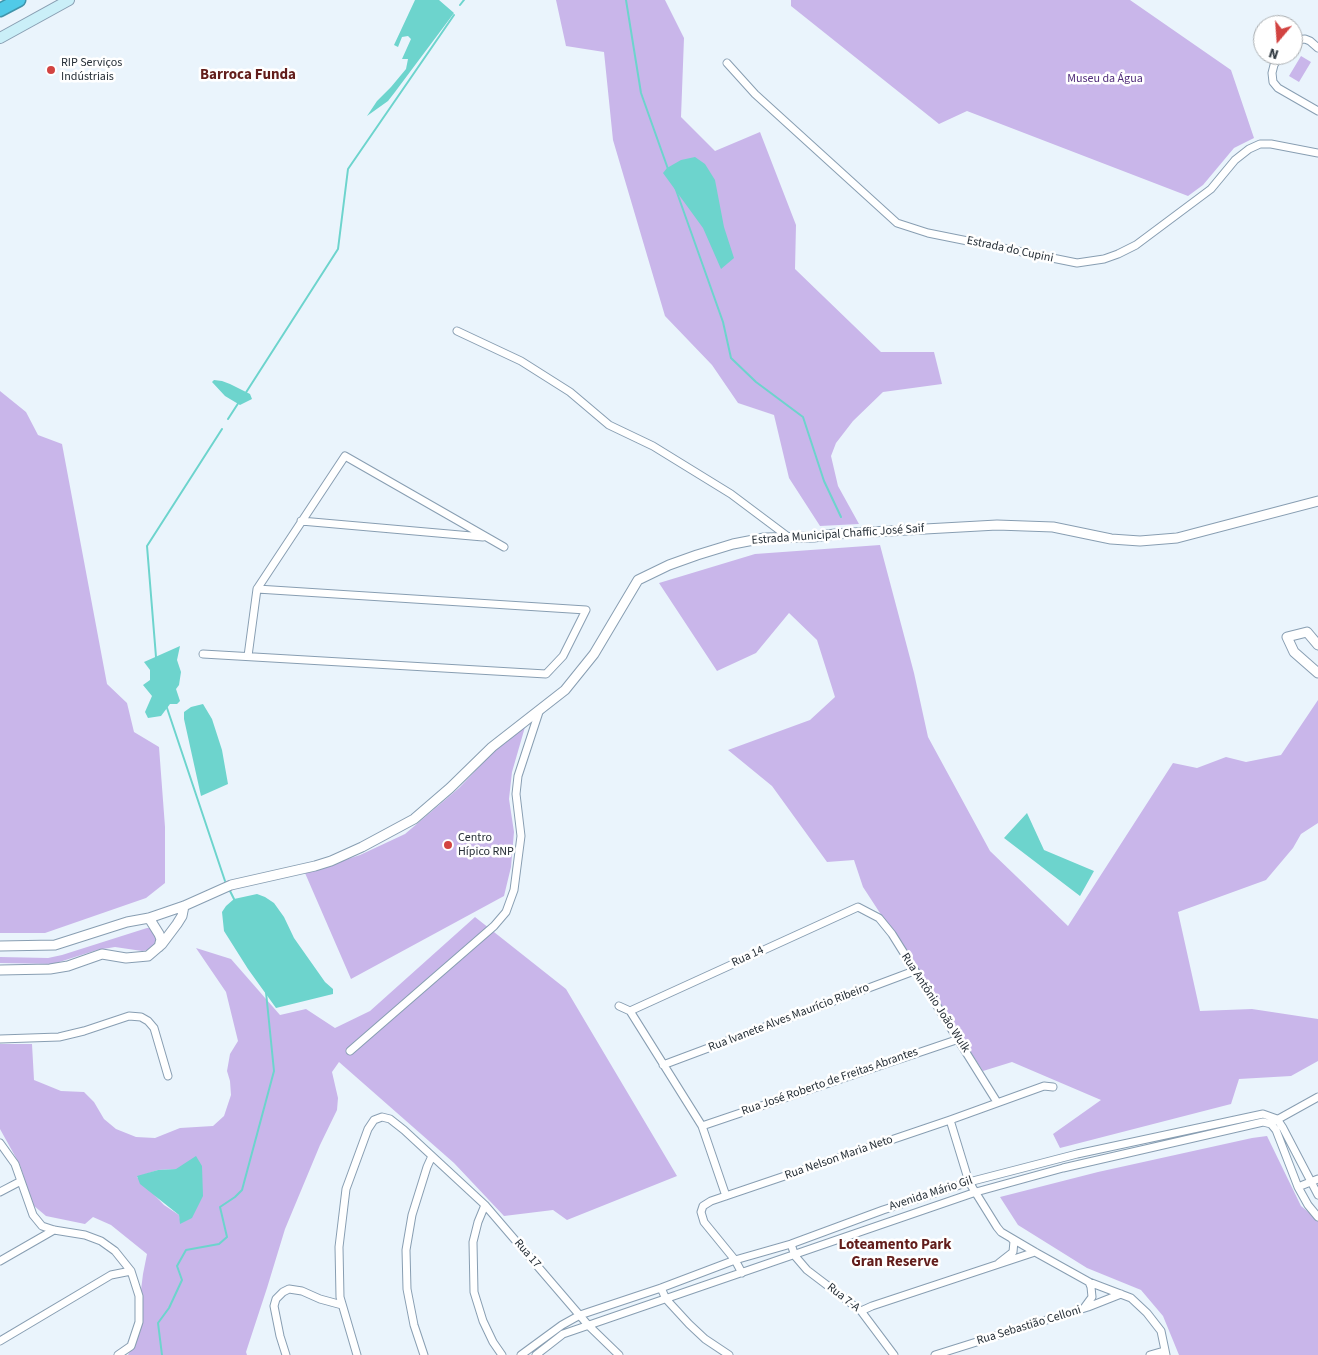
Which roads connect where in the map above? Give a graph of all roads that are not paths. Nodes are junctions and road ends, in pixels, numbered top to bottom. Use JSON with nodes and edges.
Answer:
{"nodes":[{"id":1,"x":19,"y":0,"type":"edge"},
{"id":2,"x":69,"y":0,"type":"edge"},
{"id":3,"x":0,"y":10,"type":"edge"},
{"id":4,"x":0,"y":38,"type":"edge"},
{"id":5,"x":1303,"y":39,"type":"edge"},
{"id":6,"x":1318,"y":48,"type":"edge"},
{"id":7,"x":726,"y":63,"type":"dead end"},
{"id":8,"x":1274,"y":65,"type":"edge"},
{"id":9,"x":1318,"y":111,"type":"edge"},
{"id":10,"x":1318,"y":153,"type":"edge"},
{"id":11,"x":457,"y":331,"type":"dead end"},
{"id":12,"x":1318,"y":502,"type":"edge"},
{"id":13,"x":301,"y":522,"type":"junction"},
{"id":14,"x":787,"y":536,"type":"junction"},
{"id":15,"x":486,"y":537,"type":"junction"},
{"id":16,"x":504,"y":547,"type":"dead end"},
{"id":17,"x":257,"y":589,"type":"junction"},
{"id":18,"x":1318,"y":645,"type":"edge"},
{"id":19,"x":203,"y":654,"type":"dead end"},
{"id":20,"x":248,"y":656,"type":"junction"},
{"id":21,"x":1318,"y":673,"type":"edge"},
{"id":22,"x":539,"y":712,"type":"junction"},
{"id":23,"x":184,"y":906,"type":"junction"},
{"id":24,"x":866,"y":910,"type":"joint"},
{"id":25,"x":149,"y":918,"type":"junction"},
{"id":26,"x":0,"y":946,"type":"edge"},
{"id":27,"x":159,"y":948,"type":"junction"},
{"id":28,"x":0,"y":970,"type":"edge"},
{"id":29,"x":914,"y":971,"type":"junction"},
{"id":30,"x":619,"y":1006,"type":"dead end"},
{"id":31,"x":630,"y":1011,"type":"junction"},
{"id":32,"x":0,"y":1039,"type":"edge"},
{"id":33,"x":959,"y":1039,"type":"junction"},
{"id":34,"x":350,"y":1052,"type":"dead end"},
{"id":35,"x":663,"y":1065,"type":"junction"},
{"id":36,"x":168,"y":1076,"type":"dead end"},
{"id":37,"x":1053,"y":1087,"type":"dead end"},
{"id":38,"x":1318,"y":1097,"type":"edge"},
{"id":39,"x":998,"y":1102,"type":"junction"},
{"id":40,"x":950,"y":1120,"type":"junction"},
{"id":41,"x":1274,"y":1122,"type":"junction"},
{"id":42,"x":1213,"y":1125,"type":"junction"},
{"id":43,"x":702,"y":1126,"type":"junction"},
{"id":44,"x":1215,"y":1133,"type":"junction"},
{"id":45,"x":1150,"y":1138,"type":"junction"},
{"id":46,"x":0,"y":1143,"type":"edge"},
{"id":47,"x":1152,"y":1147,"type":"junction"},
{"id":48,"x":432,"y":1156,"type":"junction"},
{"id":49,"x":1061,"y":1158,"type":"junction"},
{"id":50,"x":1063,"y":1168,"type":"junction"},
{"id":51,"x":1318,"y":1179,"type":"edge"},
{"id":52,"x":21,"y":1180,"type":"junction"},
{"id":53,"x":969,"y":1182,"type":"junction"},
{"id":54,"x":1310,"y":1182,"type":"junction"},
{"id":55,"x":1298,"y":1187,"type":"junction"},
{"id":56,"x":0,"y":1192,"type":"edge"},
{"id":57,"x":976,"y":1192,"type":"junction"},
{"id":58,"x":726,"y":1196,"type":"junction"},
{"id":59,"x":1318,"y":1196,"type":"edge"},
{"id":60,"x":485,"y":1205,"type":"junction"},
{"id":61,"x":883,"y":1210,"type":"junction"},
{"id":62,"x":1318,"y":1216,"type":"edge"},
{"id":63,"x":888,"y":1223,"type":"junction"},
{"id":64,"x":54,"y":1230,"type":"junction"},
{"id":65,"x":1011,"y":1238,"type":"junction"},
{"id":66,"x":791,"y":1244,"type":"junction"},
{"id":67,"x":1034,"y":1252,"type":"junction"},
{"id":68,"x":795,"y":1256,"type":"junction"},
{"id":69,"x":735,"y":1260,"type":"junction"},
{"id":70,"x":0,"y":1261,"type":"edge"},
{"id":71,"x":995,"y":1266,"type":"junction"},
{"id":72,"x":131,"y":1271,"type":"junction"},
{"id":73,"x":742,"y":1273,"type":"junction"},
{"id":74,"x":1089,"y":1282,"type":"junction"},
{"id":75,"x":661,"y":1288,"type":"junction"},
{"id":76,"x":1122,"y":1294,"type":"junction"},
{"id":77,"x":666,"y":1299,"type":"junction"},
{"id":78,"x":342,"y":1305,"type":"junction"},
{"id":79,"x":1083,"y":1309,"type":"junction"},
{"id":80,"x":861,"y":1311,"type":"junction"},
{"id":81,"x":580,"y":1315,"type":"junction"},
{"id":82,"x":588,"y":1325,"type":"junction"},
{"id":83,"x":0,"y":1341,"type":"edge"},
{"id":84,"x":531,"y":1348,"type":"junction"},
{"id":85,"x":1165,"y":1353,"type":"edge"},
{"id":86,"x":118,"y":1355,"type":"edge"},
{"id":87,"x":286,"y":1355,"type":"edge"},
{"id":88,"x":357,"y":1355,"type":"edge"},
{"id":89,"x":424,"y":1355,"type":"edge"},
{"id":90,"x":502,"y":1355,"type":"edge"},
{"id":91,"x":521,"y":1355,"type":"edge"},
{"id":92,"x":536,"y":1355,"type":"edge"},
{"id":93,"x":619,"y":1355,"type":"edge"},
{"id":94,"x":729,"y":1355,"type":"edge"},
{"id":95,"x":894,"y":1355,"type":"edge"},
{"id":96,"x":935,"y":1355,"type":"edge"},
{"id":97,"x":1150,"y":1355,"type":"edge"}],
"edges":[{"from":1,"to":3,"type":"highway"},
{"from":2,"to":4,"type":"main road"},
{"from":5,"to":6,"type":"street"},
{"from":7,"to":10,"type":"street","name":"Estrada do Cupini"},
{"from":8,"to":9,"type":"street"},
{"from":11,"to":14,"type":"street"},
{"from":12,"to":14,"type":"street","name":"Estrada Municipal Chaffic José Saif"},
{"from":13,"to":15,"type":"street"},
{"from":13,"to":15,"type":"street"},
{"from":13,"to":17,"type":"street"},
{"from":14,"to":22,"type":"street","name":"Estrada Municipal Chaffic José Saif"},
{"from":15,"to":16,"type":"street"},
{"from":17,"to":20,"type":"street"},
{"from":17,"to":20,"type":"street"},
{"from":18,"to":21,"type":"street"},
{"from":19,"to":20,"type":"street"},
{"from":22,"to":23,"type":"street","name":"Estrada Municipal Chaffic José Saif"},
{"from":22,"to":34,"type":"street"},
{"from":23,"to":25,"type":"street","name":"Estrada Municipal Chaffic José Saif"},
{"from":23,"to":27,"type":"street"},
{"from":24,"to":29,"type":"street","name":"Rua Antônio João Wulk"},
{"from":24,"to":31,"type":"street","name":"Rua 14"},
{"from":25,"to":26,"type":"street","name":"Estrada Municipal Chaffic José Saif"},
{"from":25,"to":27,"type":"street"},
{"from":27,"to":28,"type":"street"},
{"from":29,"to":33,"type":"street","name":"Rua Antônio João Wulk"},
{"from":29,"to":35,"type":"street","name":"Rua lvanete Alves Maurício Ribeiro"},
{"from":30,"to":31,"type":"street"},
{"from":31,"to":35,"type":"street"},
{"from":32,"to":36,"type":"street"},
{"from":33,"to":39,"type":"street","name":"Rua Antônio João Wulk"},
{"from":33,"to":43,"type":"street","name":"Rua José Roberto de Freitas Abrantes"},
{"from":35,"to":43,"type":"street"},
{"from":37,"to":39,"type":"street","name":"Rua Nelson Maria Neto"},
{"from":38,"to":41,"type":"street"},
{"from":39,"to":40,"type":"street","name":"Rua Nelson Maria Neto"},
{"from":40,"to":53,"type":"street"},
{"from":40,"to":58,"type":"street","name":"Rua Nelson Maria Neto"},
{"from":41,"to":42,"type":"street","name":"Avenida Mário Gil"},
{"from":41,"to":44,"type":"street","name":"Avenida Mário Gil"},
{"from":41,"to":54,"type":"street"},
{"from":41,"to":55,"type":"street"},
{"from":42,"to":44,"type":"street"},
{"from":42,"to":45,"type":"street","name":"Avenida Mário Gil"},
{"from":43,"to":58,"type":"street"},
{"from":44,"to":47,"type":"street","name":"Avenida Mário Gil"},
{"from":45,"to":47,"type":"street"},
{"from":45,"to":49,"type":"street","name":"Avenida Mário Gil"},
{"from":46,"to":52,"type":"street"},
{"from":47,"to":50,"type":"street","name":"Avenida Mário Gil"},
{"from":48,"to":60,"type":"street","name":"Rua 17"},
{"from":48,"to":78,"type":"street","name":"Rua 17"},
{"from":48,"to":89,"type":"street"},
{"from":49,"to":50,"type":"street"},
{"from":49,"to":53,"type":"street","name":"Avenida Mário Gil"},
{"from":50,"to":57,"type":"street","name":"Avenida Mário Gil"},
{"from":51,"to":54,"type":"street"},
{"from":52,"to":56,"type":"street"},
{"from":52,"to":64,"type":"street"},
{"from":53,"to":57,"type":"street"},
{"from":53,"to":61,"type":"street","name":"Avenida Mário Gil"},
{"from":54,"to":55,"type":"street"},
{"from":54,"to":59,"type":"street"},
{"from":55,"to":62,"type":"street"},
{"from":57,"to":63,"type":"street","name":"Avenida Mário Gil"},
{"from":57,"to":65,"type":"street"},
{"from":58,"to":69,"type":"street","name":"Rua Nelson Maria Neto"},
{"from":60,"to":81,"type":"street","name":"Rua 17"},
{"from":60,"to":90,"type":"street"},
{"from":61,"to":63,"type":"street"},
{"from":61,"to":66,"type":"street","name":"Avenida Mário Gil"},
{"from":63,"to":68,"type":"street","name":"Avenida Mário Gil"},
{"from":64,"to":70,"type":"street"},
{"from":64,"to":72,"type":"street"},
{"from":65,"to":67,"type":"street"},
{"from":65,"to":71,"type":"street"},
{"from":66,"to":68,"type":"street","name":"Rua 7-A"},
{"from":66,"to":69,"type":"street","name":"Avenida Mário Gil"},
{"from":67,"to":71,"type":"street"},
{"from":67,"to":74,"type":"street"},
{"from":68,"to":73,"type":"street","name":"Avenida Mário Gil"},
{"from":68,"to":80,"type":"street","name":"Rua 7-A"},
{"from":69,"to":73,"type":"street","name":"Rua Nelson Maria Neto"},
{"from":69,"to":75,"type":"street","name":"Avenida Mário Gil"},
{"from":71,"to":80,"type":"street"},
{"from":72,"to":83,"type":"street"},
{"from":72,"to":86,"type":"street"},
{"from":73,"to":77,"type":"street","name":"Avenida Mário Gil"},
{"from":74,"to":76,"type":"street"},
{"from":74,"to":79,"type":"street"},
{"from":75,"to":77,"type":"street"},
{"from":75,"to":81,"type":"street","name":"Avenida Mário Gil"},
{"from":76,"to":79,"type":"street","name":"Rua Sebastião Celloni"},
{"from":76,"to":85,"type":"street"},
{"from":77,"to":82,"type":"street","name":"Avenida Mário Gil"},
{"from":77,"to":94,"type":"street"},
{"from":78,"to":87,"type":"street"},
{"from":78,"to":88,"type":"street"},
{"from":79,"to":96,"type":"street","name":"Rua Sebastião Celloni"},
{"from":80,"to":95,"type":"street","name":"Rua 7-A"},
{"from":81,"to":82,"type":"street","name":"Rua 17"},
{"from":81,"to":84,"type":"street","name":"Avenida Mário Gil"},
{"from":82,"to":92,"type":"street","name":"Avenida Mário Gil"},
{"from":82,"to":93,"type":"street","name":"Rua 17"},
{"from":84,"to":91,"type":"street","name":"Avenida Mário Gil"},
{"from":84,"to":92,"type":"street"},
{"from":85,"to":97,"type":"street"}]}
